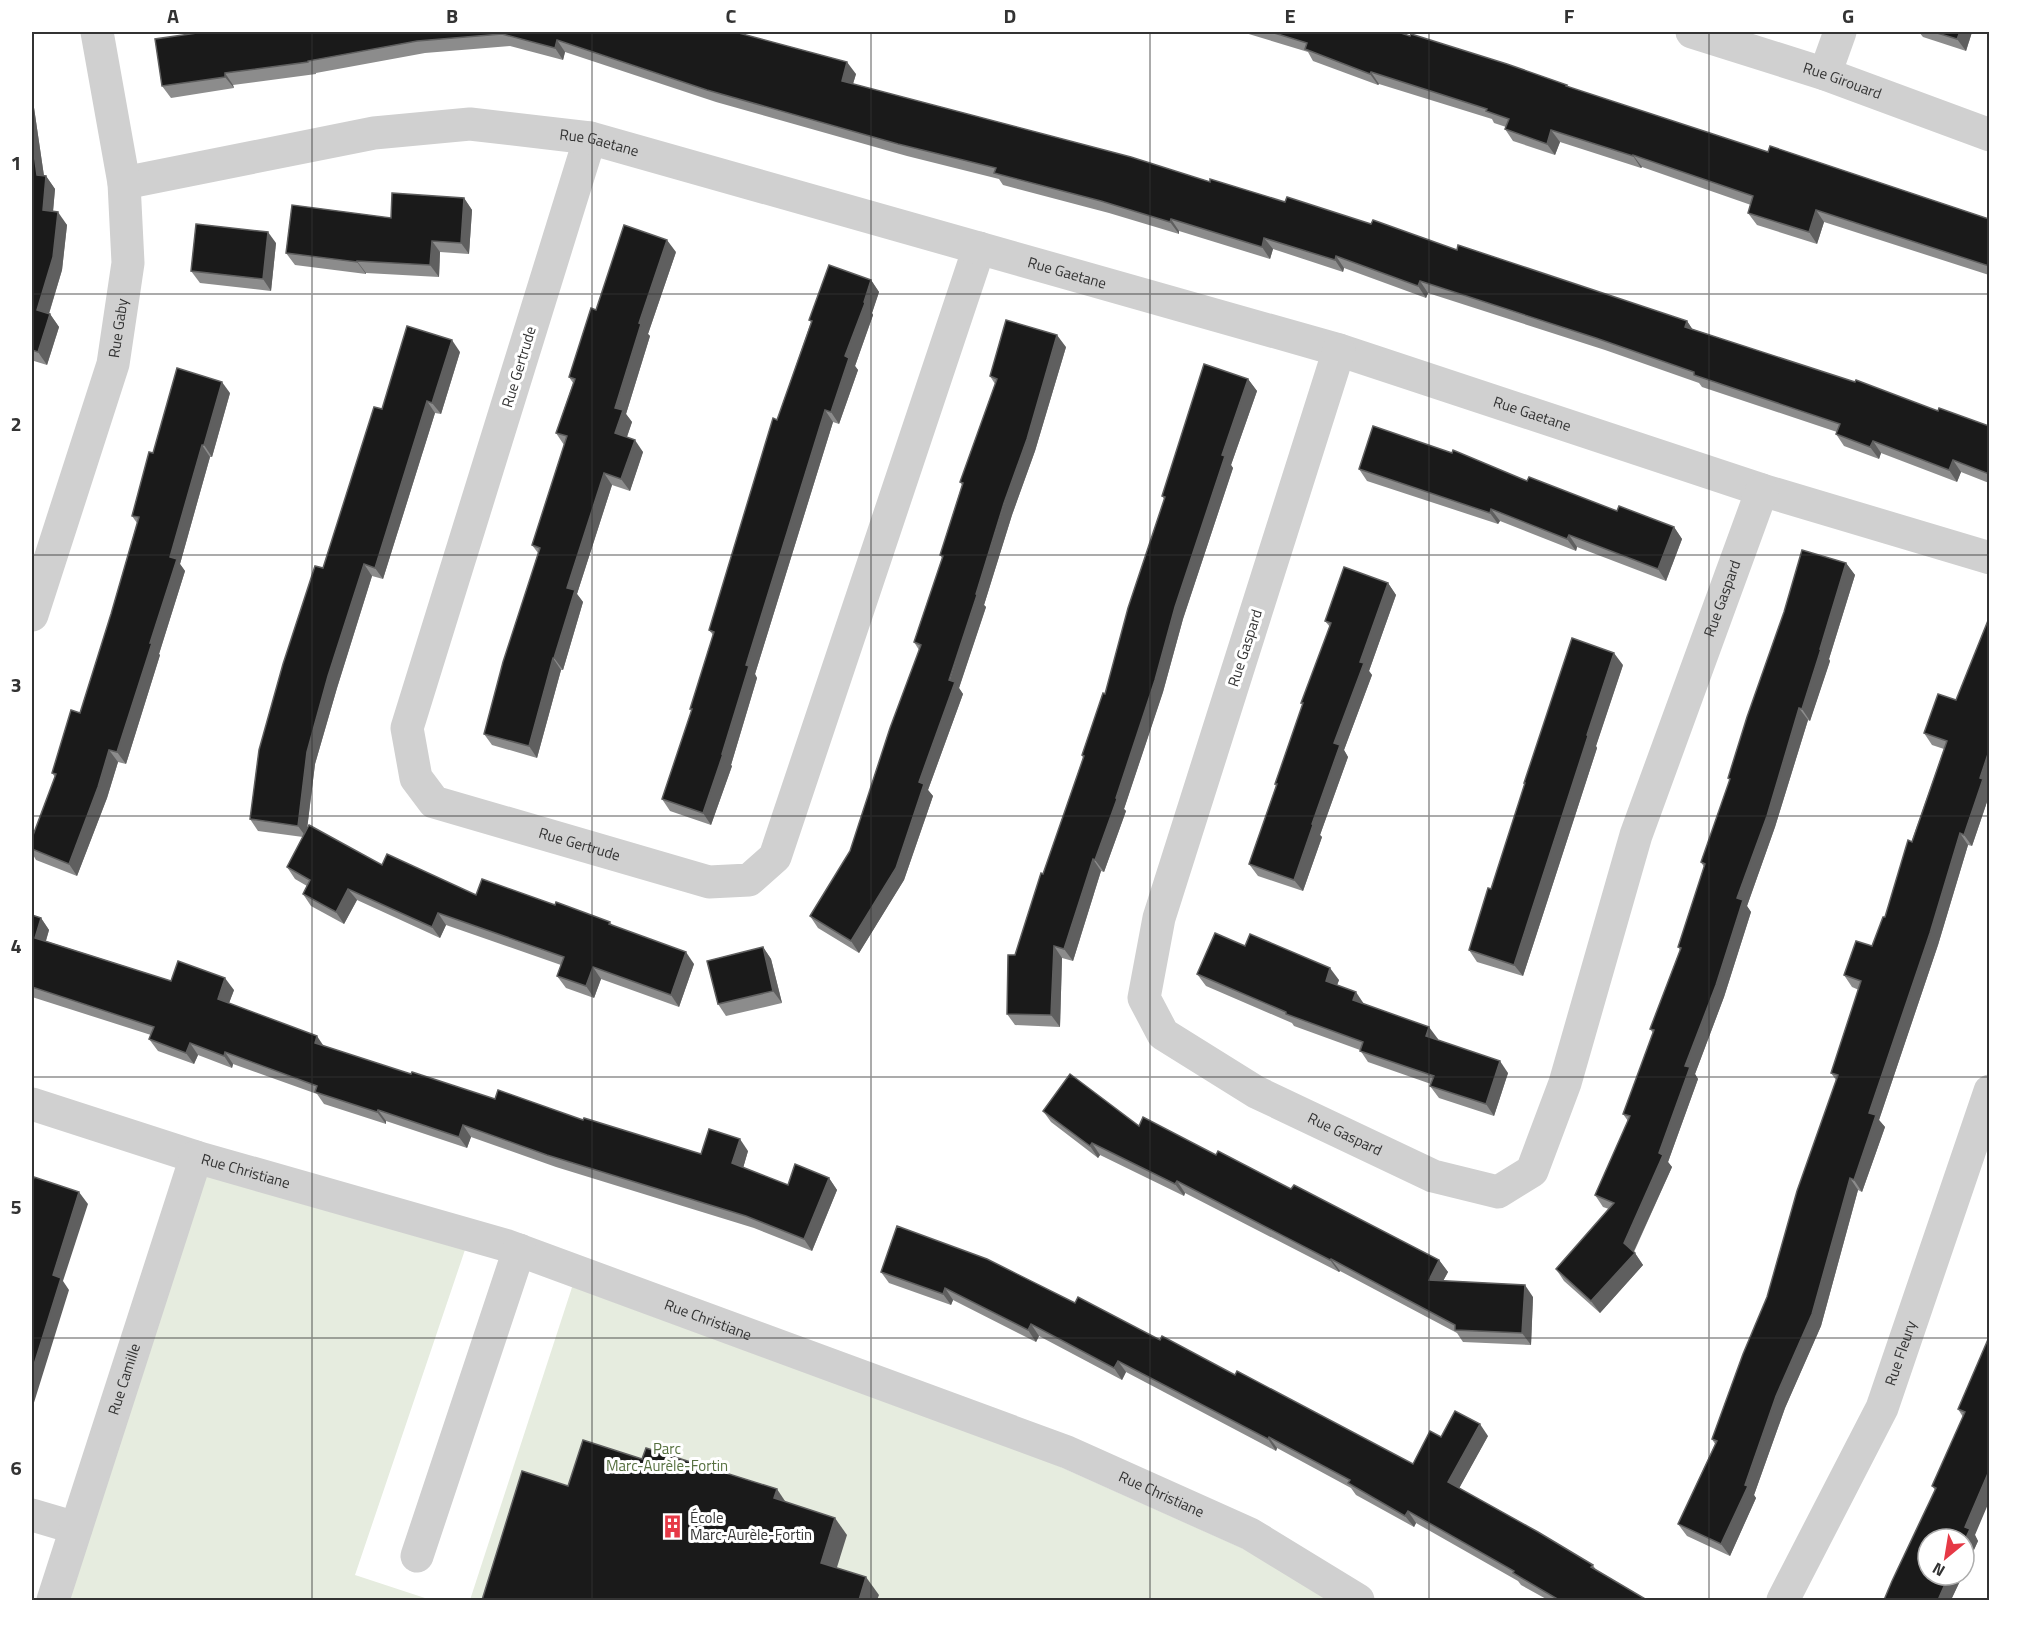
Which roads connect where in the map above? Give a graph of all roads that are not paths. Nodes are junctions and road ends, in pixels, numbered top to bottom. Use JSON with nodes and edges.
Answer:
{"nodes":[{"id":1,"x":97,"y":32,"type":"edge"},
{"id":2,"x":1692,"y":32,"type":"edge"},
{"id":3,"x":1840,"y":32,"type":"edge"},
{"id":4,"x":1825,"y":74,"type":"junction"},
{"id":5,"x":1989,"y":135,"type":"edge"},
{"id":6,"x":590,"y":138,"type":"junction"},
{"id":7,"x":124,"y":183,"type":"junction"},
{"id":8,"x":979,"y":248,"type":"junction"},
{"id":9,"x":1339,"y":350,"type":"junction"},
{"id":10,"x":1762,"y":490,"type":"junction"},
{"id":11,"x":1989,"y":558,"type":"edge"},
{"id":12,"x":32,"y":615,"type":"edge"},
{"id":13,"x":1989,"y":1091,"type":"edge"},
{"id":14,"x":32,"y":1104,"type":"edge"},
{"id":15,"x":195,"y":1157,"type":"junction"},
{"id":16,"x":519,"y":1250,"type":"junction"},
{"id":17,"x":32,"y":1515,"type":"edge"},
{"id":18,"x":76,"y":1528,"type":"junction"},
{"id":19,"x":417,"y":1556,"type":"dead end"},
{"id":20,"x":53,"y":1600,"type":"edge"},
{"id":21,"x":1358,"y":1600,"type":"edge"},
{"id":22,"x":1783,"y":1600,"type":"edge"}],
"edges":[{"from":1,"to":7,"type":"street","name":"Rue Gaby"},
{"from":2,"to":4,"type":"street","name":"Rue Girouard"},
{"from":3,"to":4,"type":"street"},
{"from":4,"to":5,"type":"street","name":"Rue Girouard"},
{"from":6,"to":7,"type":"street","name":"Rue Gaetane"},
{"from":6,"to":8,"type":"street","name":"Rue Gaetane"},
{"from":6,"to":8,"type":"street","name":"Rue Gertrude"},
{"from":7,"to":12,"type":"street","name":"Rue Gaby"},
{"from":8,"to":9,"type":"street","name":"Rue Gaetane"},
{"from":9,"to":10,"type":"street","name":"Rue Gaetane"},
{"from":9,"to":10,"type":"street","name":"Rue Gaspard"},
{"from":10,"to":11,"type":"street","name":"Rue Gaetane"},
{"from":13,"to":22,"type":"street","name":"Rue Fleury"},
{"from":14,"to":15,"type":"street","name":"Rue Christiane"},
{"from":15,"to":16,"type":"street","name":"Rue Christiane"},
{"from":15,"to":18,"type":"street","name":"Rue Camille"},
{"from":16,"to":19,"type":"street"},
{"from":16,"to":21,"type":"street","name":"Rue Christiane"},
{"from":17,"to":18,"type":"street"},
{"from":18,"to":20,"type":"street","name":"Rue Camille"}]}
